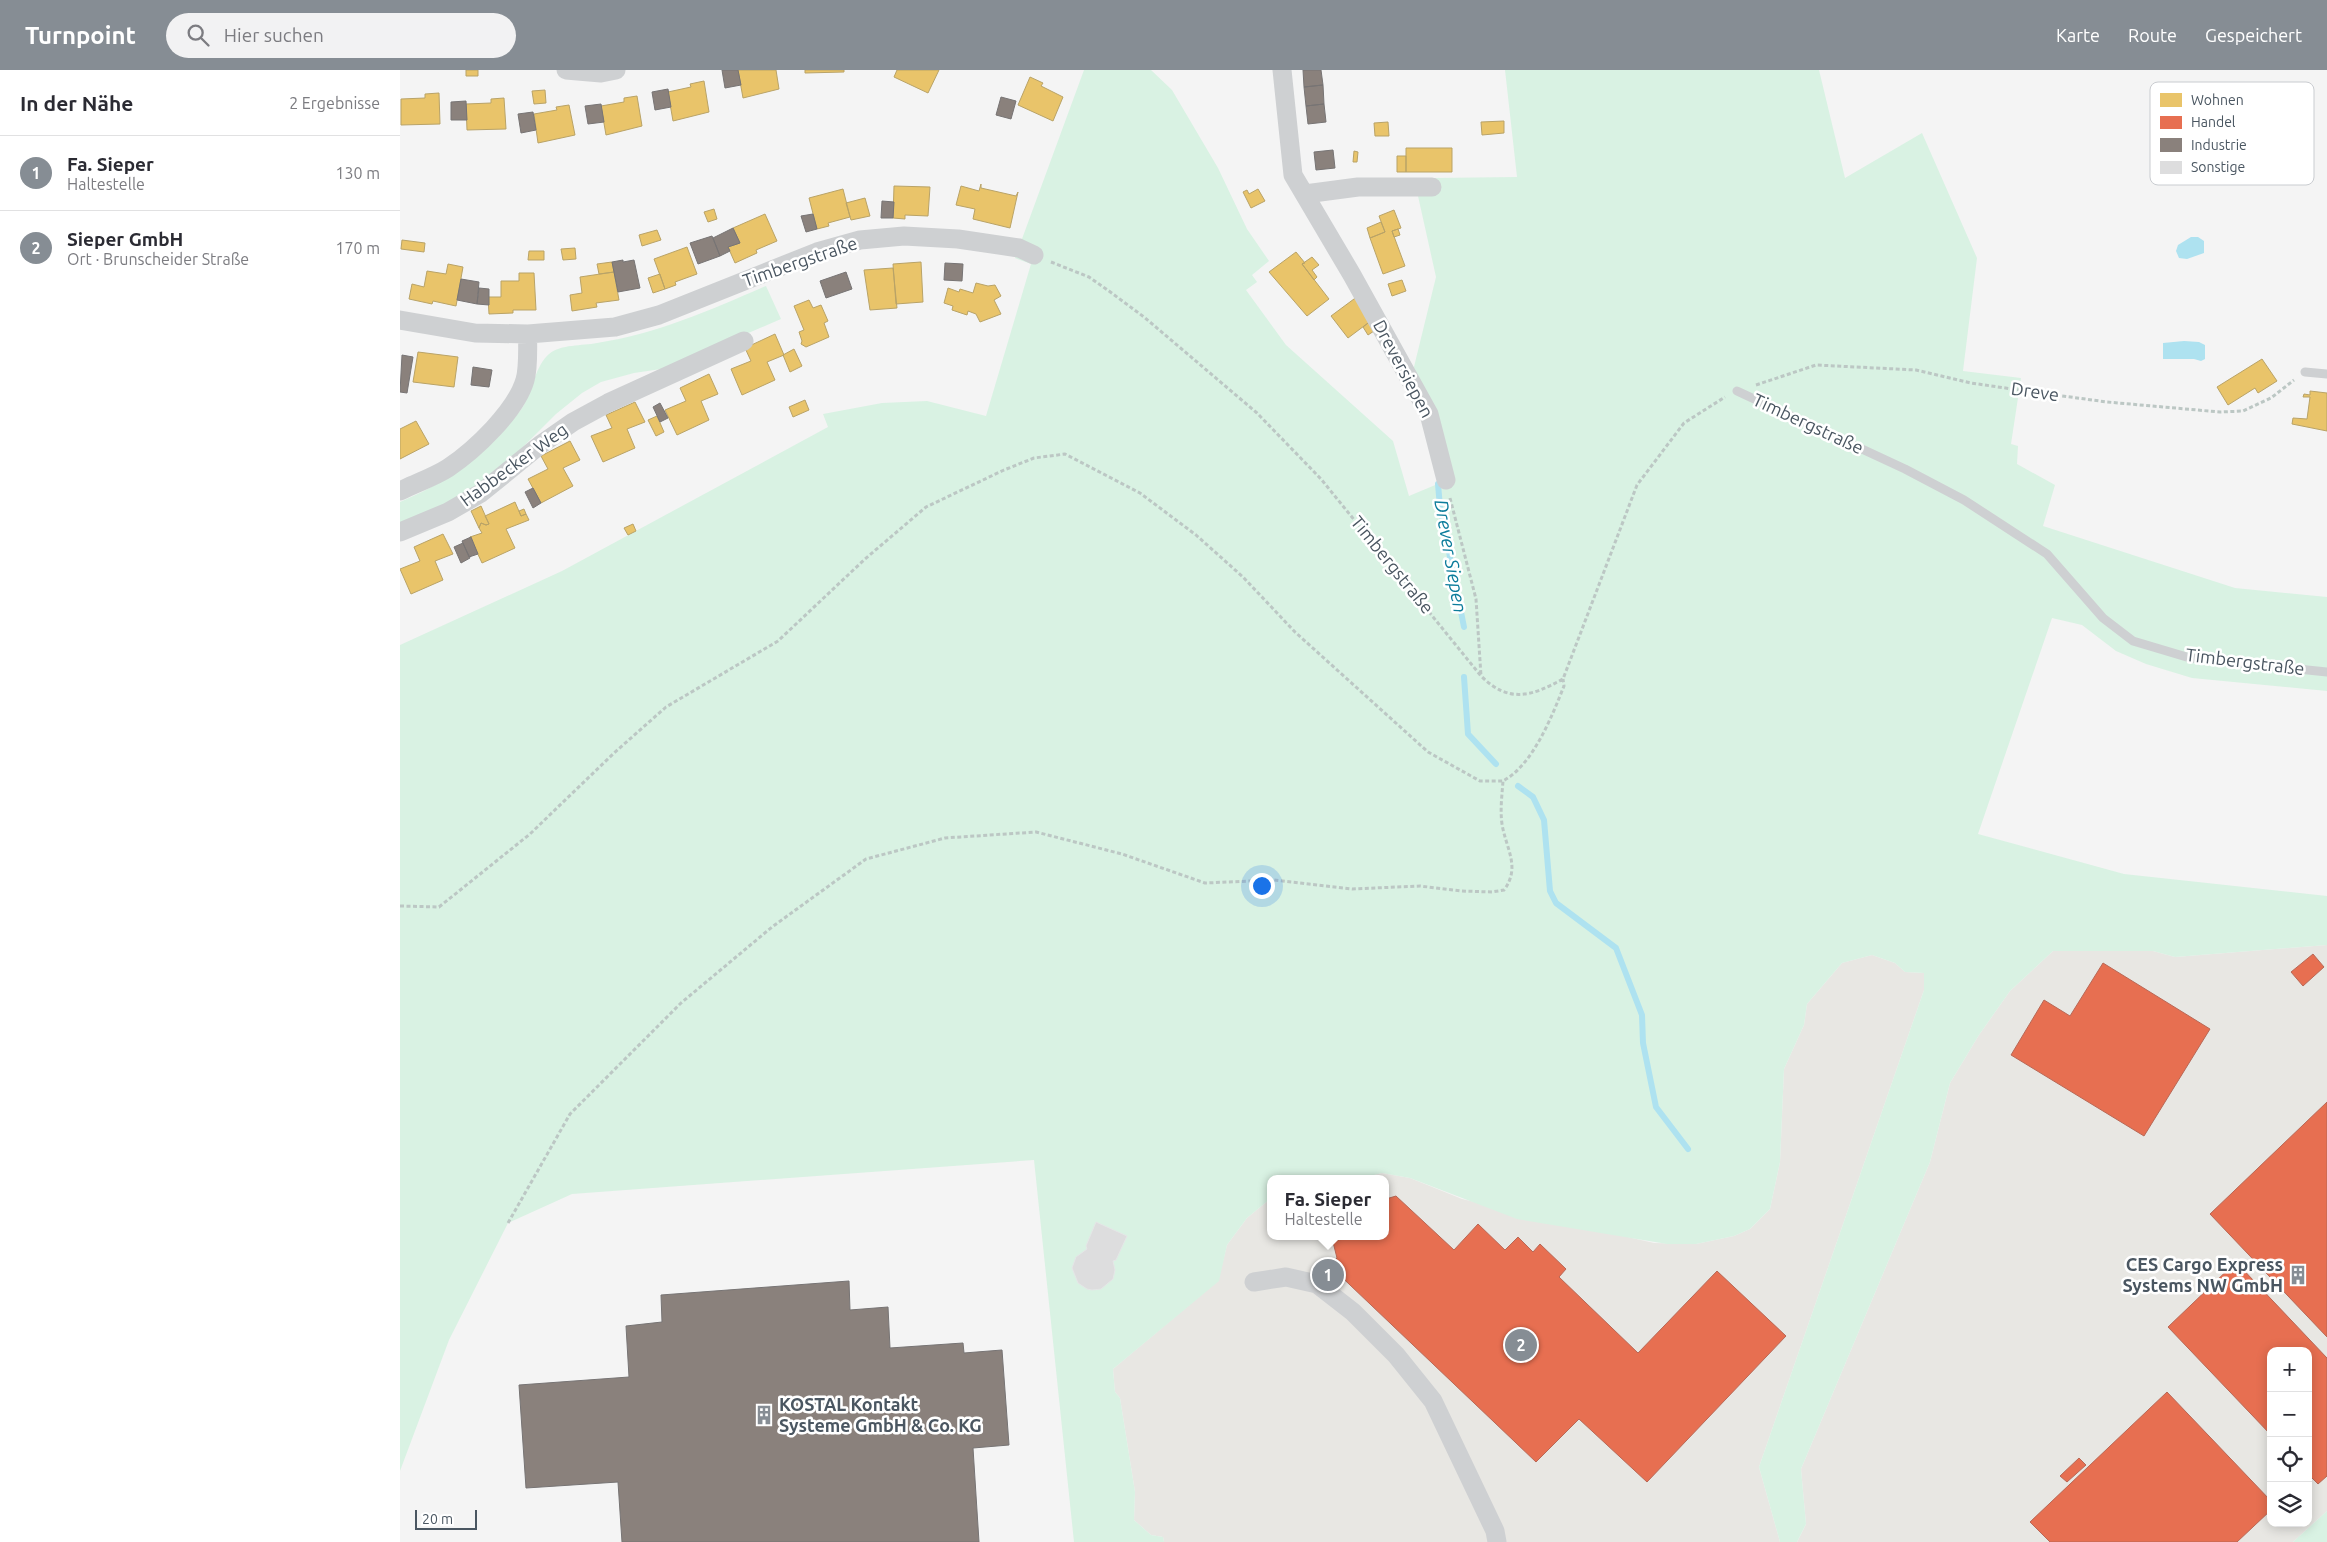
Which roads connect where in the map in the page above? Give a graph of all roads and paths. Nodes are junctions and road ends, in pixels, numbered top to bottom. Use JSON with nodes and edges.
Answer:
{"nodes":[{"id":1,"x":566,"y":70,"type":"edge"},
{"id":2,"x":616,"y":70,"type":"edge"},
{"id":3,"x":1282,"y":70,"type":"edge"},
{"id":4,"x":1432,"y":187,"type":"dead end"},
{"id":5,"x":1305,"y":194,"type":"junction"},
{"id":6,"x":1034,"y":255,"type":"joint"},
{"id":7,"x":400,"y":320,"type":"edge"},
{"id":8,"x":528,"y":334,"type":"junction"},
{"id":9,"x":744,"y":341,"type":"dead end"},
{"id":10,"x":2305,"y":372,"type":"joint"},
{"id":11,"x":2327,"y":374,"type":"edge"},
{"id":12,"x":1737,"y":391,"type":"junction"},
{"id":13,"x":1446,"y":480,"type":"joint"},
{"id":14,"x":400,"y":491,"type":"edge"},
{"id":15,"x":400,"y":532,"type":"edge"},
{"id":16,"x":2327,"y":672,"type":"edge"},
{"id":17,"x":1482,"y":676,"type":"junction"},
{"id":18,"x":1563,"y":679,"type":"junction"},
{"id":19,"x":1503,"y":781,"type":"junction"},
{"id":20,"x":400,"y":906,"type":"edge"},
{"id":21,"x":508,"y":1223,"type":"dead end"},
{"id":22,"x":1254,"y":1282,"type":"dead end"},
{"id":23,"x":1497,"y":1542,"type":"edge"}],
"edges":[{"from":1,"to":2,"type":"street"},
{"from":3,"to":5,"type":"street","name":"Dreversiepen"},
{"from":4,"to":5,"type":"street"},
{"from":5,"to":13,"type":"street","name":"Dreversiepen"},
{"from":6,"to":8,"type":"street","name":"Timbergstraße"},
{"from":6,"to":17,"type":"path","name":"Timbergstraße"},
{"from":7,"to":8,"type":"street","name":"Timbergstraße"},
{"from":8,"to":14,"type":"street","name":"Habbecker Weg"},
{"from":9,"to":15,"type":"street","name":"Habbecker Weg"},
{"from":10,"to":11,"type":"lane"},
{"from":10,"to":12,"type":"path","name":"Dreve"},
{"from":12,"to":16,"type":"lane","name":"Timbergstraße"},
{"from":12,"to":18,"type":"path","name":"Timbergstraße"},
{"from":13,"to":17,"type":"path"},
{"from":17,"to":18,"type":"path","name":"Timbergstraße"},
{"from":18,"to":19,"type":"path"},
{"from":19,"to":20,"type":"path"},
{"from":19,"to":21,"type":"path"},
{"from":22,"to":23,"type":"street"}]}
